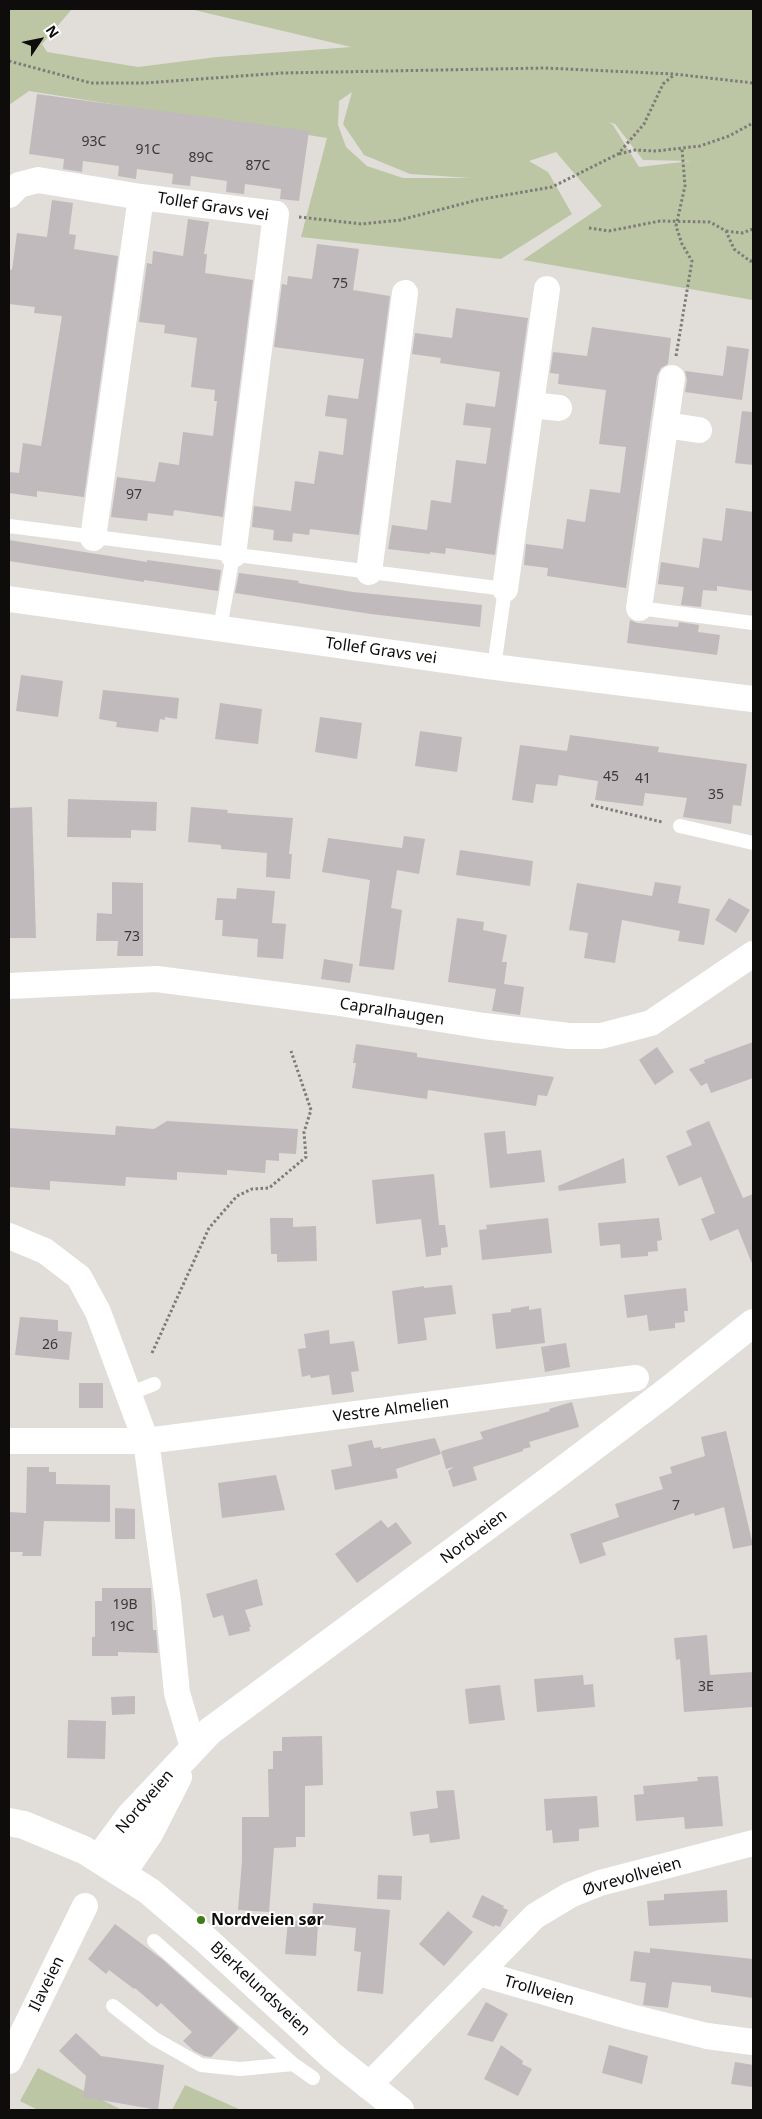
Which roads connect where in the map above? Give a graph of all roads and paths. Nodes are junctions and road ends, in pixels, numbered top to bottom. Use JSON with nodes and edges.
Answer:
{"nodes":[{"id":1,"x":9,"y":61,"type":"edge"},
{"id":2,"x":674,"y":74,"type":"junction"},
{"id":3,"x":753,"y":83,"type":"edge"},
{"id":4,"x":753,"y":123,"type":"edge"},
{"id":5,"x":682,"y":148,"type":"junction"},
{"id":6,"x":618,"y":154,"type":"junction"},
{"id":7,"x":9,"y":195,"type":"edge"},
{"id":8,"x":141,"y":197,"type":"junction"},
{"id":9,"x":276,"y":214,"type":"junction"},
{"id":10,"x":677,"y":222,"type":"junction"},
{"id":11,"x":589,"y":228,"type":"dead end"},
{"id":12,"x":753,"y":229,"type":"edge"},
{"id":13,"x":726,"y":231,"type":"junction"},
{"id":14,"x":753,"y":260,"type":"edge"},
{"id":15,"x":547,"y":289,"type":"dead end"},
{"id":16,"x":405,"y":293,"type":"dead end"},
{"id":17,"x":672,"y":378,"type":"joint"},
{"id":18,"x":531,"y":405,"type":"junction"},
{"id":19,"x":559,"y":408,"type":"dead end"},
{"id":20,"x":666,"y":425,"type":"junction"},
{"id":21,"x":699,"y":430,"type":"dead end"},
{"id":22,"x":9,"y":526,"type":"edge"},
{"id":23,"x":93,"y":538,"type":"junction"},
{"id":24,"x":233,"y":555,"type":"junction"},
{"id":25,"x":369,"y":572,"type":"junction"},
{"id":26,"x":505,"y":589,"type":"junction"},
{"id":27,"x":9,"y":599,"type":"edge"},
{"id":28,"x":638,"y":608,"type":"joint"},
{"id":29,"x":753,"y":623,"type":"edge"},
{"id":30,"x":220,"y":628,"type":"junction"},
{"id":31,"x":494,"y":667,"type":"junction"},
{"id":32,"x":753,"y":699,"type":"edge"},
{"id":33,"x":591,"y":805,"type":"dead end"},
{"id":34,"x":680,"y":826,"type":"joint"},
{"id":35,"x":753,"y":843,"type":"edge"},
{"id":36,"x":753,"y":954,"type":"edge"},
{"id":37,"x":9,"y":986,"type":"edge"},
{"id":38,"x":291,"y":1051,"type":"dead end"},
{"id":39,"x":9,"y":1236,"type":"edge"},
{"id":40,"x":753,"y":1323,"type":"edge"},
{"id":41,"x":152,"y":1353,"type":"dead end"},
{"id":42,"x":636,"y":1378,"type":"dead end"},
{"id":43,"x":154,"y":1384,"type":"dead end"},
{"id":44,"x":128,"y":1394,"type":"junction"},
{"id":45,"x":9,"y":1441,"type":"edge"},
{"id":46,"x":146,"y":1442,"type":"junction"},
{"id":47,"x":192,"y":1748,"type":"junction"},
{"id":48,"x":9,"y":1822,"type":"edge"},
{"id":49,"x":753,"y":1843,"type":"edge"},
{"id":50,"x":99,"y":1858,"type":"junction"},
{"id":51,"x":122,"y":1873,"type":"junction"},
{"id":52,"x":85,"y":1906,"type":"dead end"},
{"id":53,"x":154,"y":1941,"type":"dead end"},
{"id":54,"x":479,"y":1973,"type":"junction"},
{"id":55,"x":113,"y":2006,"type":"dead end"},
{"id":56,"x":753,"y":2042,"type":"edge"},
{"id":57,"x":9,"y":2061,"type":"edge"},
{"id":58,"x":292,"y":2064,"type":"junction"},
{"id":59,"x":313,"y":2078,"type":"dead end"},
{"id":60,"x":368,"y":2086,"type":"junction"},
{"id":61,"x":400,"y":2110,"type":"edge"}],
"edges":[{"from":1,"to":2,"type":"path"},
{"from":2,"to":3,"type":"path"},
{"from":2,"to":6,"type":"path"},
{"from":4,"to":5,"type":"path"},
{"from":5,"to":6,"type":"path"},
{"from":5,"to":10,"type":"path"},
{"from":6,"to":9,"type":"path"},
{"from":7,"to":8,"type":"street","name":"Tollef Gravs vei"},
{"from":8,"to":9,"type":"street","name":"Tollef Gravs vei"},
{"from":8,"to":23,"type":"street","name":"Tollef Gravs vei"},
{"from":9,"to":24,"type":"street","name":"Tollef Gravs vei"},
{"from":10,"to":11,"type":"path"},
{"from":10,"to":13,"type":"path"},
{"from":10,"to":17,"type":"path"},
{"from":12,"to":13,"type":"path"},
{"from":13,"to":14,"type":"path"},
{"from":15,"to":18,"type":"street"},
{"from":16,"to":25,"type":"street"},
{"from":17,"to":20,"type":"street"},
{"from":18,"to":19,"type":"street"},
{"from":18,"to":26,"type":"street"},
{"from":20,"to":21,"type":"street"},
{"from":20,"to":28,"type":"street"},
{"from":22,"to":23,"type":"lane"},
{"from":23,"to":24,"type":"lane"},
{"from":24,"to":25,"type":"lane"},
{"from":24,"to":30,"type":"lane"},
{"from":25,"to":26,"type":"lane"},
{"from":26,"to":31,"type":"lane"},
{"from":27,"to":30,"type":"street","name":"Tollef Gravs vei"},
{"from":28,"to":29,"type":"lane"},
{"from":30,"to":31,"type":"street","name":"Tollef Gravs vei"},
{"from":31,"to":32,"type":"street","name":"Tollef Gravs vei"},
{"from":33,"to":34,"type":"path"},
{"from":34,"to":35,"type":"lane"},
{"from":36,"to":37,"type":"street","name":"Capralhaugen"},
{"from":38,"to":41,"type":"path"},
{"from":39,"to":44,"type":"street"},
{"from":40,"to":47,"type":"main road","name":"Nordveien"},
{"from":42,"to":46,"type":"street","name":"Vestre Almelien"},
{"from":43,"to":44,"type":"lane"},
{"from":44,"to":46,"type":"street"},
{"from":45,"to":46,"type":"street","name":"Vestre Almelien"},
{"from":46,"to":47,"type":"street"},
{"from":47,"to":50,"type":"main road","name":"Nordveien"},
{"from":47,"to":51,"type":"main road","name":"Nordveien"},
{"from":48,"to":50,"type":"main road","name":"Bjerkelundsveien"},
{"from":49,"to":54,"type":"street","name":"Øvrevollveien"},
{"from":50,"to":51,"type":"main road","name":"Bjerkelundsveien"},
{"from":51,"to":60,"type":"main road","name":"Bjerkelundsveien"},
{"from":52,"to":57,"type":"street","name":"Ilaveien"},
{"from":53,"to":58,"type":"lane"},
{"from":54,"to":56,"type":"street","name":"Trollveien"},
{"from":54,"to":60,"type":"street"},
{"from":55,"to":58,"type":"lane"},
{"from":58,"to":59,"type":"lane"},
{"from":60,"to":61,"type":"main road","name":"Bjerkelundsveien"}]}
